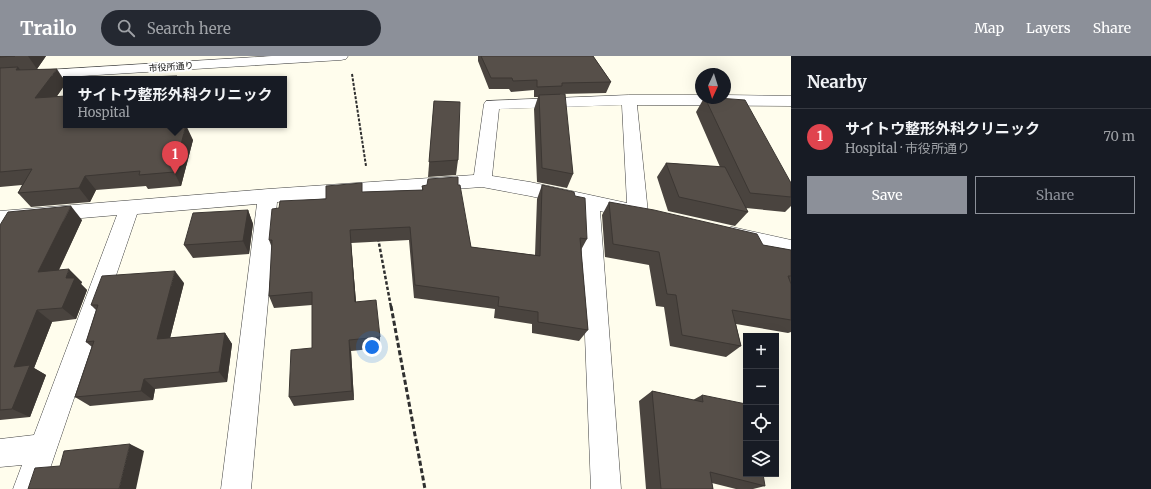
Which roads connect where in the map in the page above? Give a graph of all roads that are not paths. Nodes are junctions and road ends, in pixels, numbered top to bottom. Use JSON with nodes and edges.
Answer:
{"nodes":[{"id":1,"x":341,"y":56,"type":"edge"},
{"id":2,"x":0,"y":77,"type":"edge"},
{"id":3,"x":629,"y":100,"type":"junction"},
{"id":4,"x":791,"y":101,"type":"edge"},
{"id":5,"x":482,"y":181,"type":"junction"},
{"id":6,"x":268,"y":196,"type":"junction"},
{"id":7,"x":590,"y":202,"type":"junction"},
{"id":8,"x":130,"y":208,"type":"junction"},
{"id":9,"x":0,"y":218,"type":"edge"},
{"id":10,"x":714,"y":231,"type":"edge"},
{"id":11,"x":791,"y":248,"type":"edge"},
{"id":12,"x":42,"y":448,"type":"junction"},
{"id":13,"x":0,"y":453,"type":"edge"},
{"id":14,"x":28,"y":489,"type":"edge"},
{"id":15,"x":236,"y":489,"type":"edge"},
{"id":16,"x":606,"y":489,"type":"edge"}],
"edges":[{"from":1,"to":2,"type":"street","name":"市役所通り"},
{"from":3,"to":4,"type":"street"},
{"from":3,"to":5,"type":"street"},
{"from":3,"to":7,"type":"street"},
{"from":5,"to":6,"type":"street"},
{"from":5,"to":7,"type":"street"},
{"from":6,"to":8,"type":"street"},
{"from":6,"to":15,"type":"street"},
{"from":7,"to":16,"type":"street"},
{"from":8,"to":9,"type":"street"},
{"from":8,"to":12,"type":"street"},
{"from":10,"to":11,"type":"street"},
{"from":12,"to":13,"type":"street"},
{"from":12,"to":14,"type":"street"}]}
